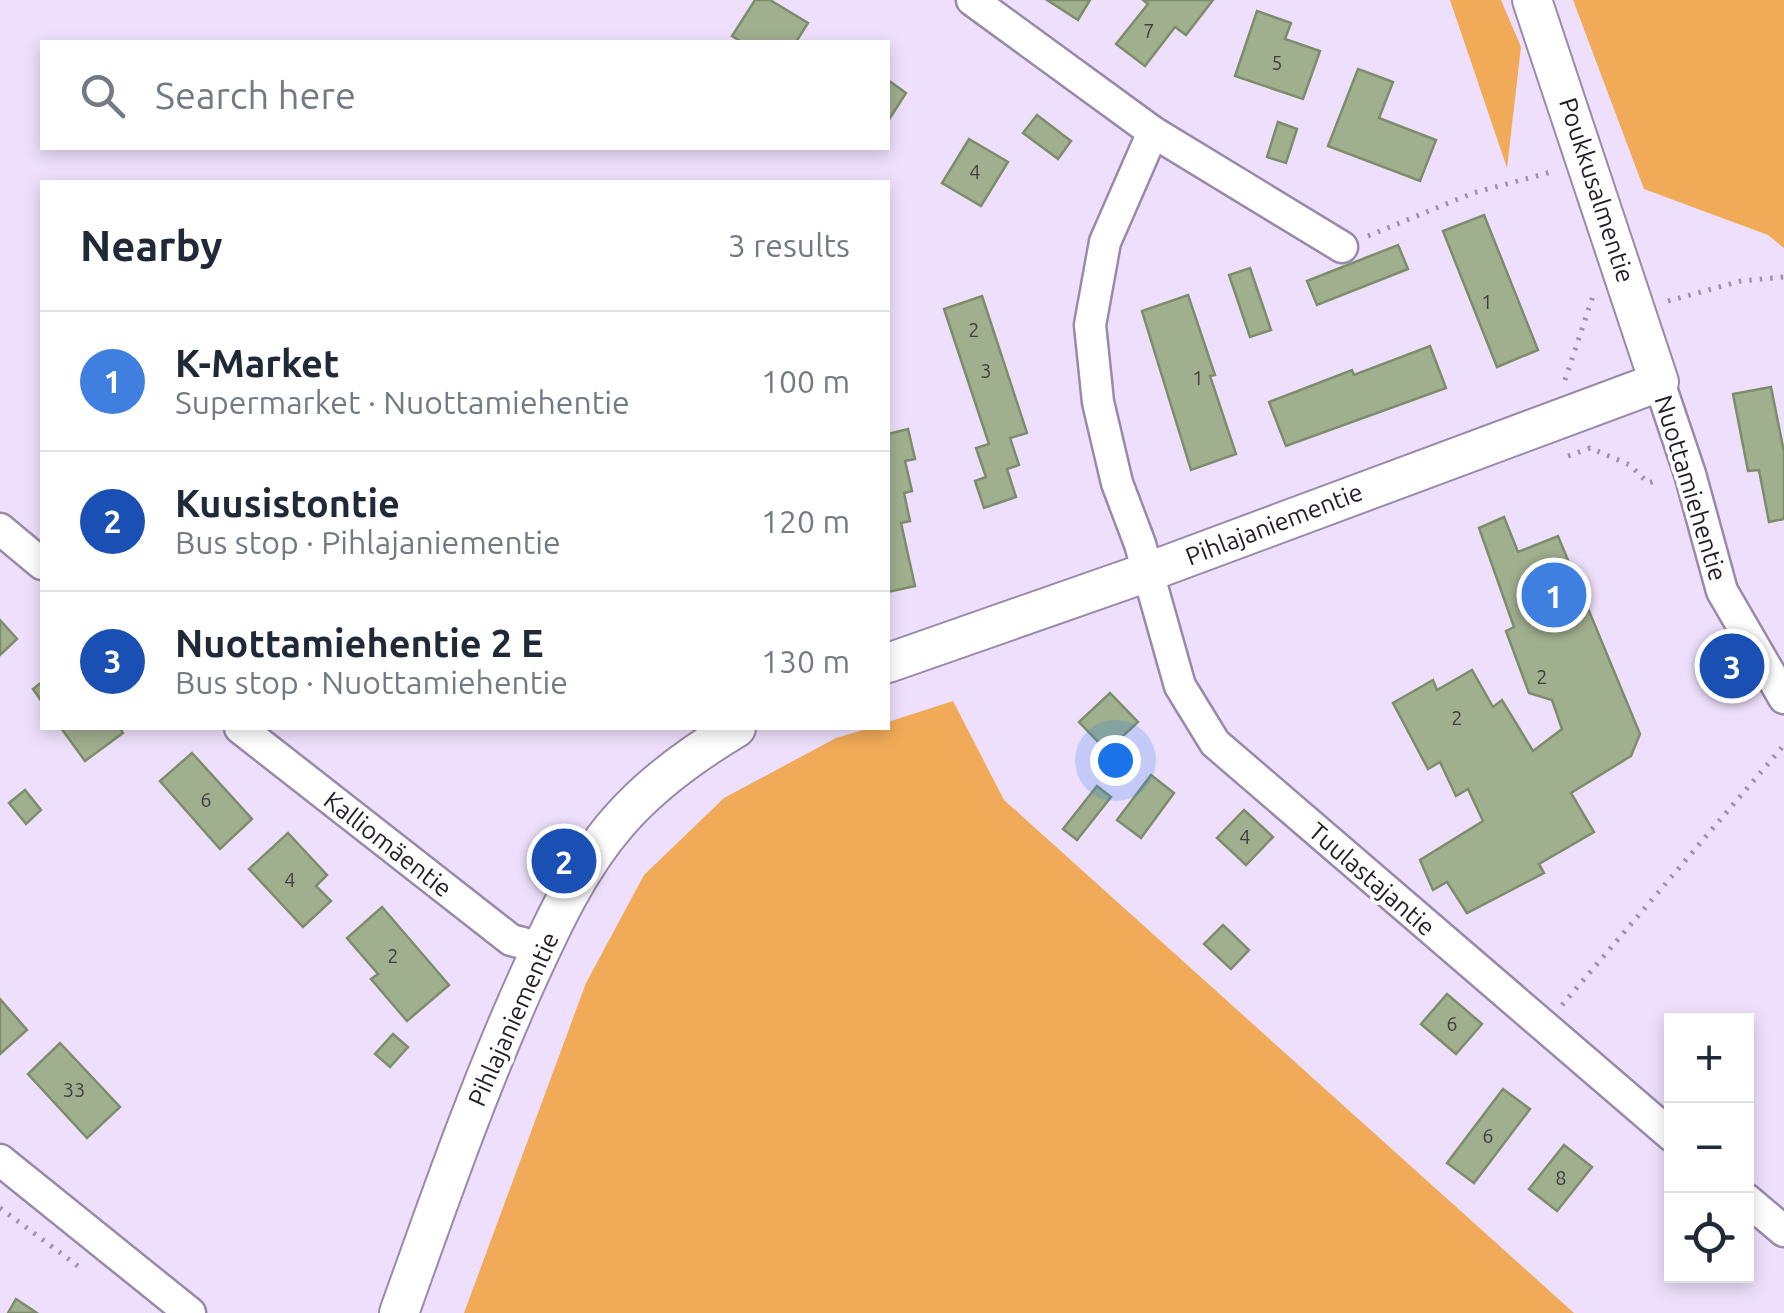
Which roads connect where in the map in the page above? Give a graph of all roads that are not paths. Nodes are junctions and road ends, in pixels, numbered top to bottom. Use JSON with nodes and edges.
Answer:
{"nodes":[{"id":1,"x":972,"y":0,"type":"edge"},
{"id":2,"x":1532,"y":0,"type":"edge"},
{"id":3,"x":1152,"y":132,"type":"junction"},
{"id":4,"x":1342,"y":247,"type":"road end"},
{"id":5,"x":1659,"y":382,"type":"junction"},
{"id":6,"x":0,"y":529,"type":"edge"},
{"id":7,"x":40,"y":562,"type":"edge"},
{"id":8,"x":1148,"y":572,"type":"junction"},
{"id":9,"x":890,"y":662,"type":"edge"},
{"id":10,"x":1784,"y":698,"type":"edge"},
{"id":11,"x":243,"y":730,"type":"edge"},
{"id":12,"x":733,"y":730,"type":"edge"},
{"id":13,"x":542,"y":948,"type":"junction"},
{"id":14,"x":1664,"y":1129,"type":"edge"},
{"id":15,"x":0,"y":1160,"type":"edge"},
{"id":16,"x":1754,"y":1206,"type":"edge"},
{"id":17,"x":1784,"y":1231,"type":"edge"},
{"id":18,"x":190,"y":1313,"type":"edge"},
{"id":19,"x":399,"y":1313,"type":"edge"}],
"edges":[{"from":1,"to":3,"type":"street"},
{"from":2,"to":5,"type":"street","name":"Poukkusalmentie"},
{"from":3,"to":4,"type":"street"},
{"from":3,"to":8,"type":"street","name":"Tuulastajantie"},
{"from":5,"to":8,"type":"street","name":"Pihlajaniementie"},
{"from":5,"to":10,"type":"street","name":"Nuottamiehentie"},
{"from":6,"to":7,"type":"street"},
{"from":8,"to":9,"type":"street","name":"Pihlajaniementie"},
{"from":8,"to":14,"type":"street","name":"Tuulastajantie"},
{"from":11,"to":13,"type":"street","name":"Kalliomäentie"},
{"from":12,"to":13,"type":"street","name":"Pihlajaniementie"},
{"from":13,"to":19,"type":"street","name":"Pihlajaniementie"},
{"from":15,"to":18,"type":"street"},
{"from":16,"to":17,"type":"street"}]}
